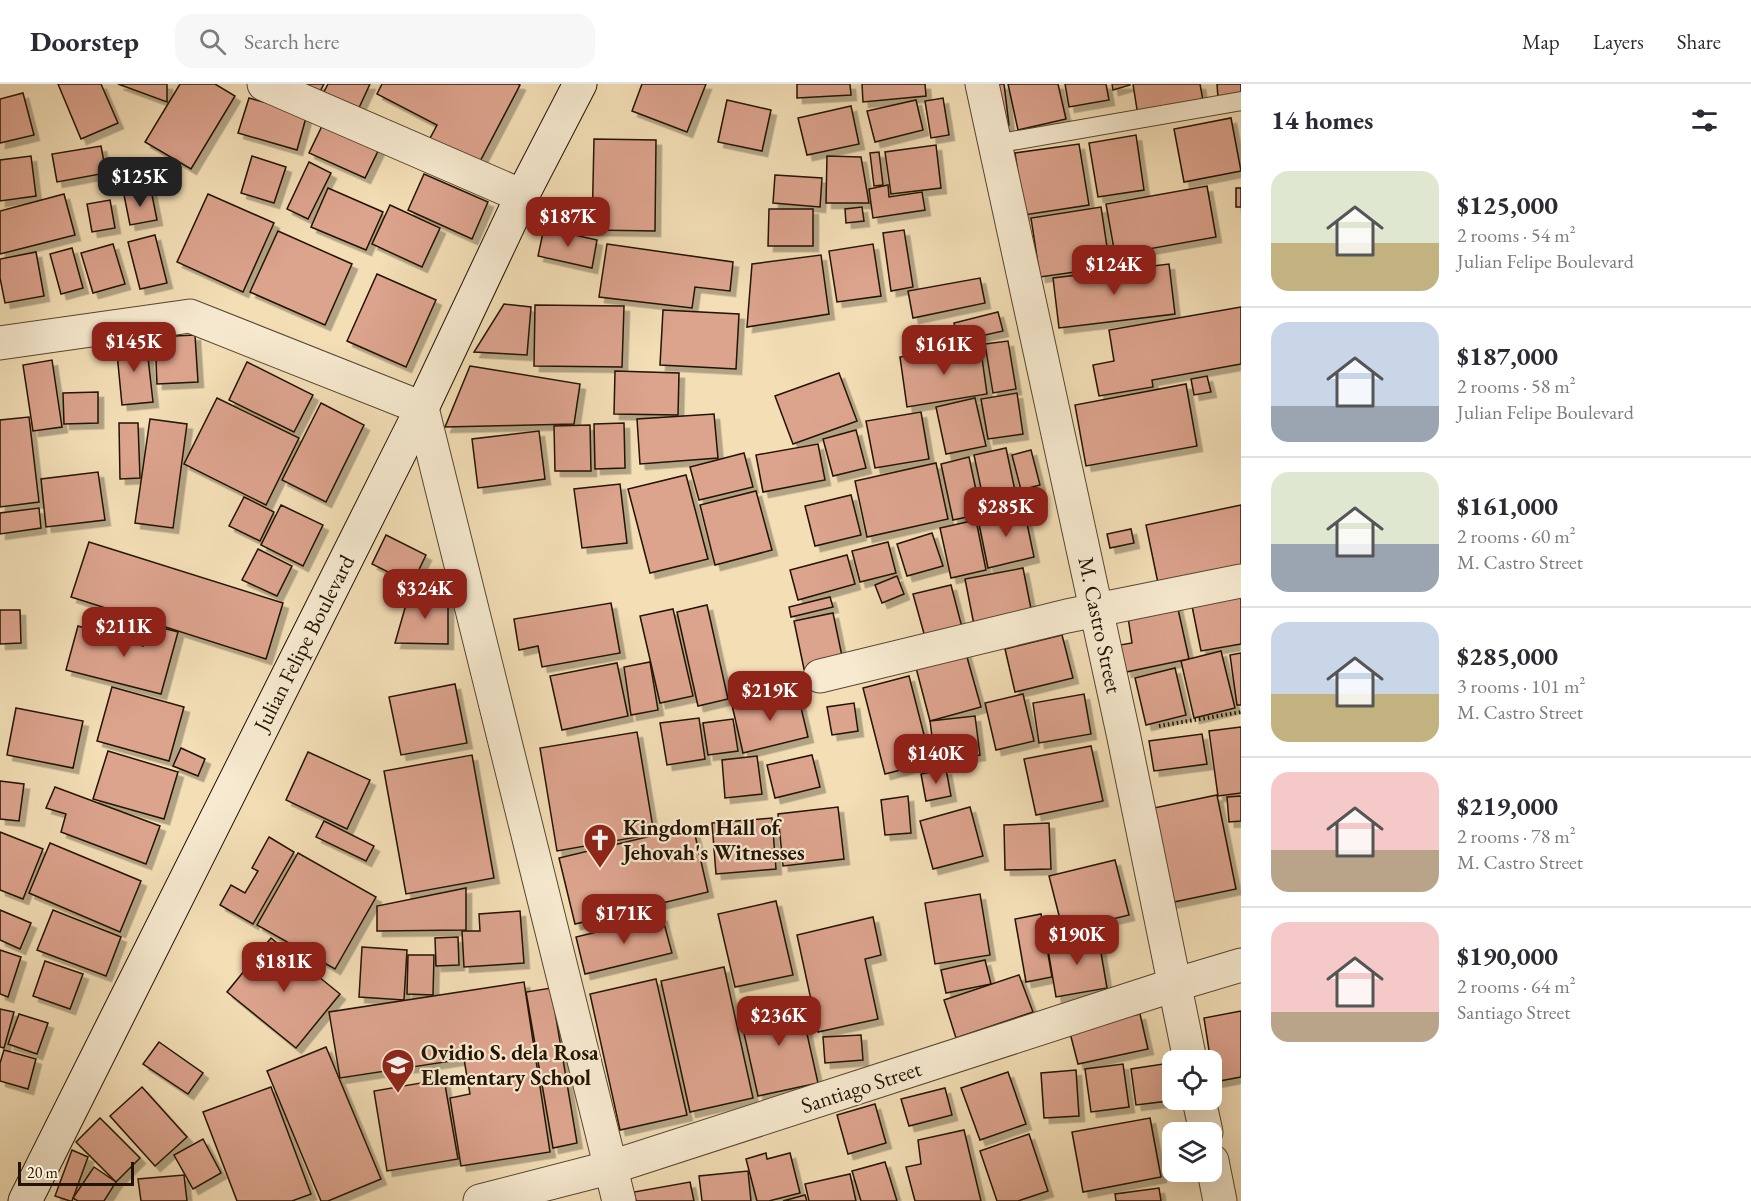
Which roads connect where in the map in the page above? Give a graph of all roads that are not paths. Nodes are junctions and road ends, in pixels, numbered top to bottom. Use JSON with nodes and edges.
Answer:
{"nodes":[{"id":1,"x":264,"y":84,"type":"edge"},
{"id":2,"x":580,"y":84,"type":"edge"},
{"id":3,"x":982,"y":84,"type":"edge"},
{"id":4,"x":1241,"y":101,"type":"edge"},
{"id":5,"x":994,"y":144,"type":"junction"},
{"id":6,"x":522,"y":196,"type":"junction"},
{"id":7,"x":0,"y":344,"type":"edge"},
{"id":8,"x":422,"y":408,"type":"junction"},
{"id":9,"x":1241,"y":581,"type":"edge"},
{"id":10,"x":1096,"y":609,"type":"junction"},
{"id":11,"x":820,"y":676,"type":"dead end"},
{"id":12,"x":1241,"y":965,"type":"edge"},
{"id":13,"x":1174,"y":985,"type":"junction"},
{"id":14,"x":1189,"y":1050,"type":"edge"},
{"id":15,"x":612,"y":1167,"type":"junction"},
{"id":16,"x":1216,"y":1182,"type":"edge"},
{"id":17,"x":25,"y":1201,"type":"edge"},
{"id":18,"x":480,"y":1201,"type":"edge"},
{"id":19,"x":619,"y":1201,"type":"edge"},
{"id":20,"x":1220,"y":1201,"type":"edge"}],
"edges":[{"from":1,"to":6,"type":"street"},
{"from":2,"to":6,"type":"street","name":"Julian Felipe Boulevard"},
{"from":3,"to":5,"type":"street","name":"M. Castro Street"},
{"from":4,"to":5,"type":"lane"},
{"from":5,"to":10,"type":"street","name":"M. Castro Street"},
{"from":6,"to":8,"type":"street","name":"Julian Felipe Boulevard"},
{"from":7,"to":8,"type":"street"},
{"from":8,"to":15,"type":"street"},
{"from":8,"to":17,"type":"street","name":"Julian Felipe Boulevard"},
{"from":9,"to":10,"type":"street"},
{"from":10,"to":11,"type":"street"},
{"from":10,"to":13,"type":"street","name":"M. Castro Street"},
{"from":12,"to":13,"type":"street","name":"Santiago Street"},
{"from":13,"to":14,"type":"street","name":"M. Castro Street"},
{"from":13,"to":15,"type":"street","name":"Santiago Street"},
{"from":15,"to":18,"type":"street","name":"Santiago Street"},
{"from":15,"to":19,"type":"street"},
{"from":16,"to":20,"type":"street"}]}
